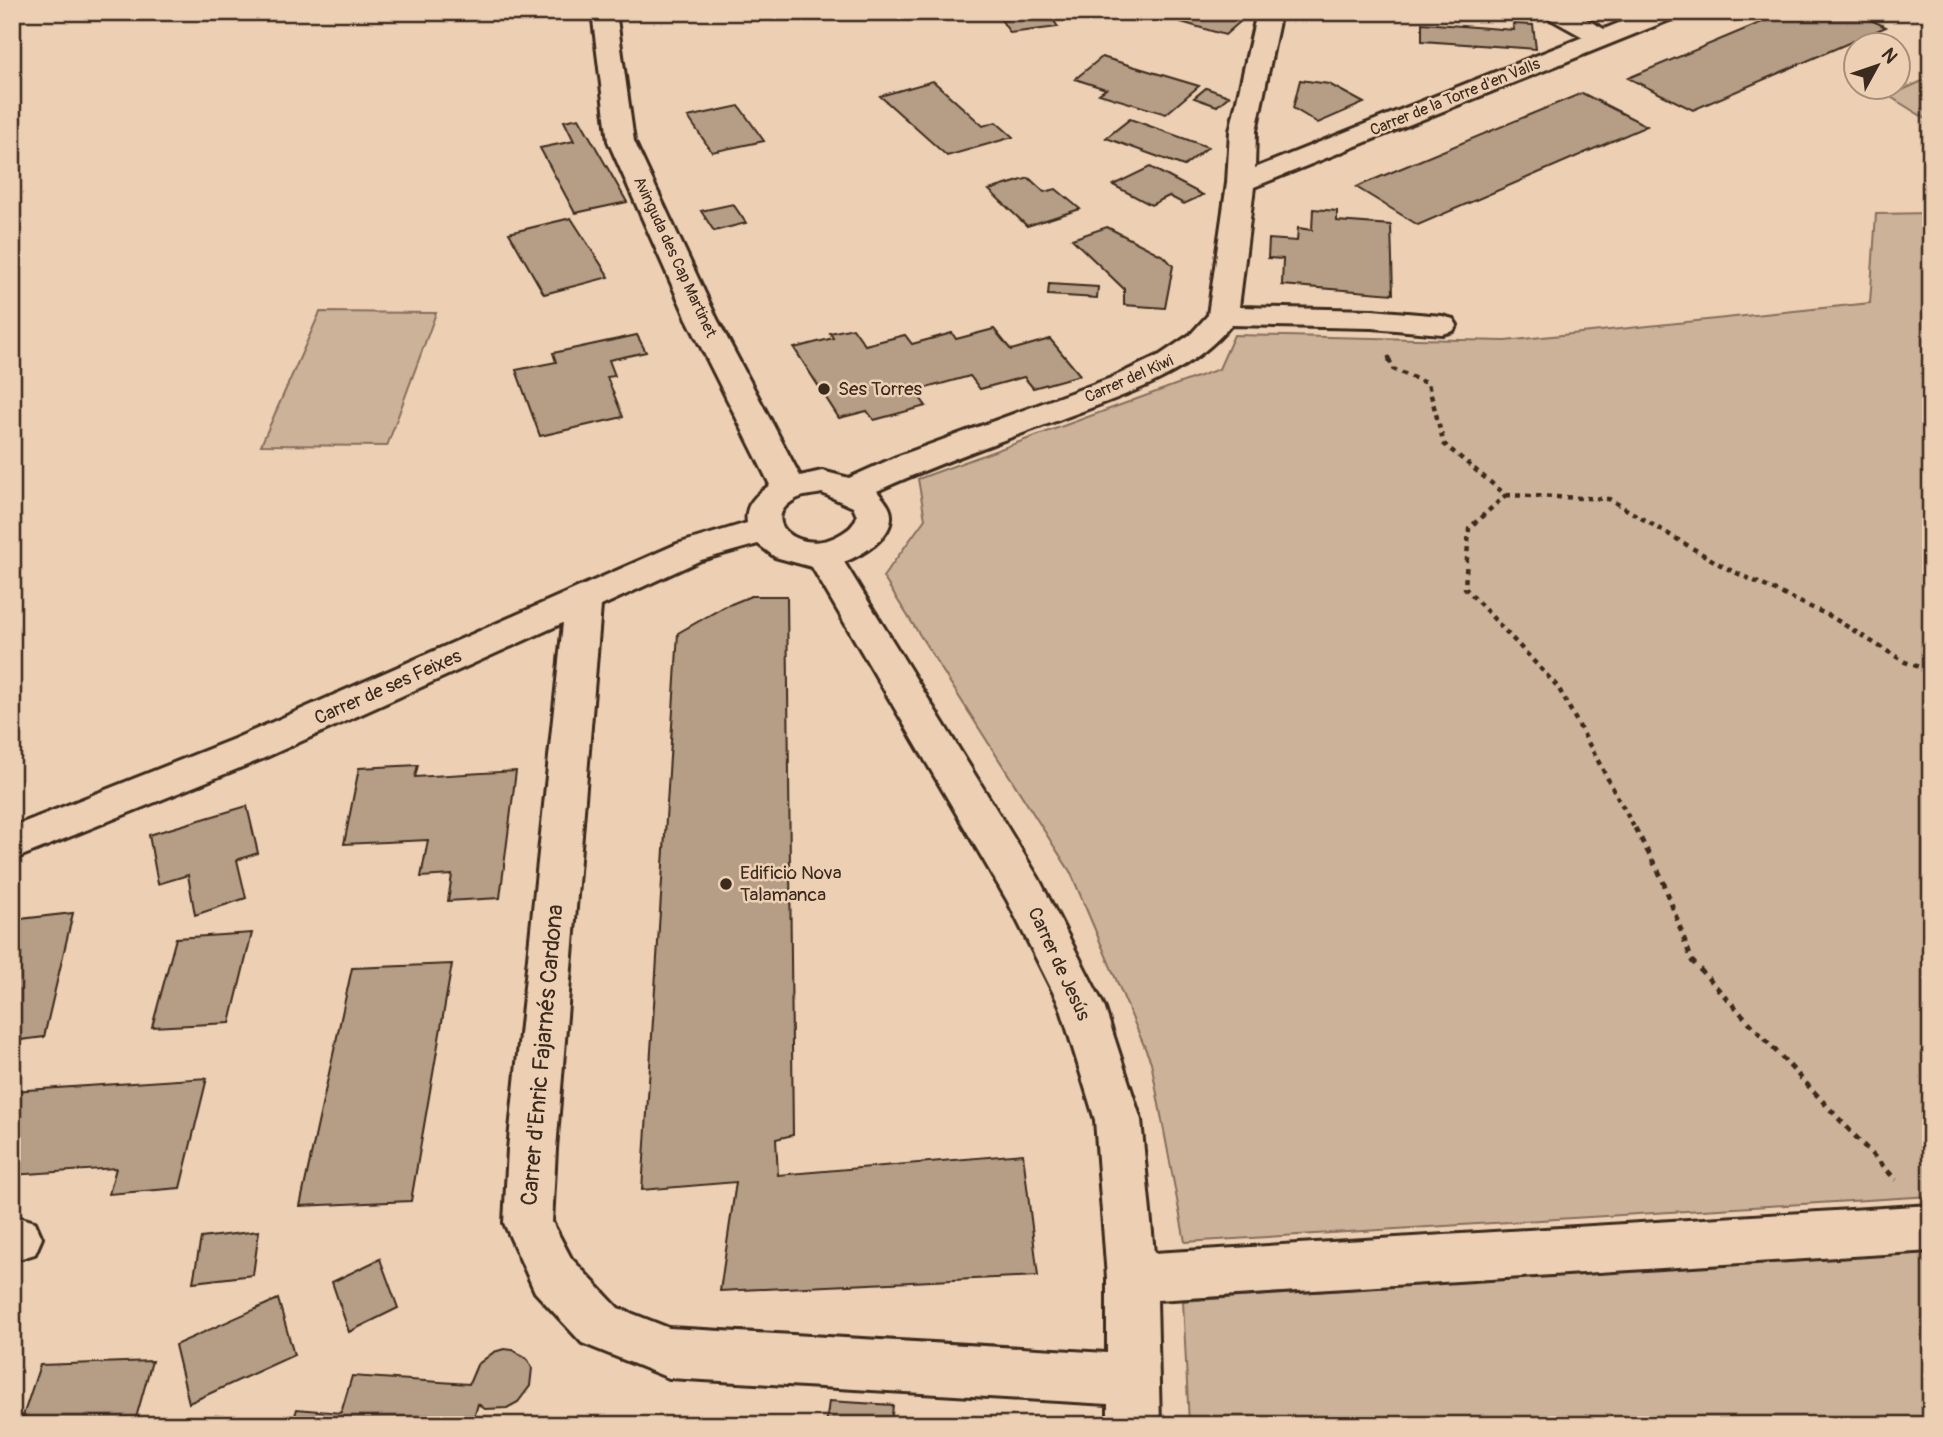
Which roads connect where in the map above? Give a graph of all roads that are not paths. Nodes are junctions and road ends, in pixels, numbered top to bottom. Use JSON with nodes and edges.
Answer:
{"nodes":[{"id":1,"x":604,"y":12,"type":"edge"},
{"id":2,"x":1269,"y":12,"type":"edge"},
{"id":3,"x":1556,"y":12,"type":"edge"},
{"id":4,"x":1668,"y":12,"type":"edge"},
{"id":5,"x":1602,"y":38,"type":"junction"},
{"id":6,"x":1241,"y":183,"type":"junction"},
{"id":7,"x":1223,"y":316,"type":"junction"},
{"id":8,"x":1442,"y":325,"type":"dead end"},
{"id":9,"x":789,"y":488,"type":"junction"},
{"id":10,"x":853,"y":489,"type":"junction"},
{"id":11,"x":764,"y":530,"type":"junction"},
{"id":12,"x":822,"y":554,"type":"junction"},
{"id":13,"x":583,"y":601,"type":"junction"},
{"id":14,"x":12,"y":844,"type":"edge"},
{"id":15,"x":1931,"y":1228,"type":"edge"},
{"id":16,"x":1132,"y":1278,"type":"junction"},
{"id":17,"x":1133,"y":1380,"type":"junction"},
{"id":18,"x":1134,"y":1425,"type":"edge"}],
"edges":[{"from":1,"to":9,"type":"street","name":"Avinguda des Cap Martinet"},
{"from":2,"to":6,"type":"street"},
{"from":3,"to":5,"type":"street"},
{"from":4,"to":5,"type":"street","name":"Carrer de la Torre d'en Valls"},
{"from":5,"to":6,"type":"street","name":"Carrer de la Torre d'en Valls"},
{"from":6,"to":7,"type":"street"},
{"from":7,"to":8,"type":"street"},
{"from":7,"to":10,"type":"street","name":"Carrer del Kiwi"},
{"from":9,"to":10,"type":"street"},
{"from":9,"to":11,"type":"street"},
{"from":10,"to":12,"type":"street"},
{"from":11,"to":12,"type":"street"},
{"from":11,"to":13,"type":"street","name":"Carrer de ses Feixes"},
{"from":12,"to":16,"type":"street","name":"Carrer de Jesús"},
{"from":13,"to":14,"type":"street","name":"Carrer de ses Feixes"},
{"from":13,"to":17,"type":"street","name":"Carrer d'Enric Fajarnés Cardona"},
{"from":15,"to":16,"type":"street"},
{"from":16,"to":17,"type":"street","name":"Carrer de Jesús"},
{"from":17,"to":18,"type":"street","name":"Carrer de Jesús"}]}
